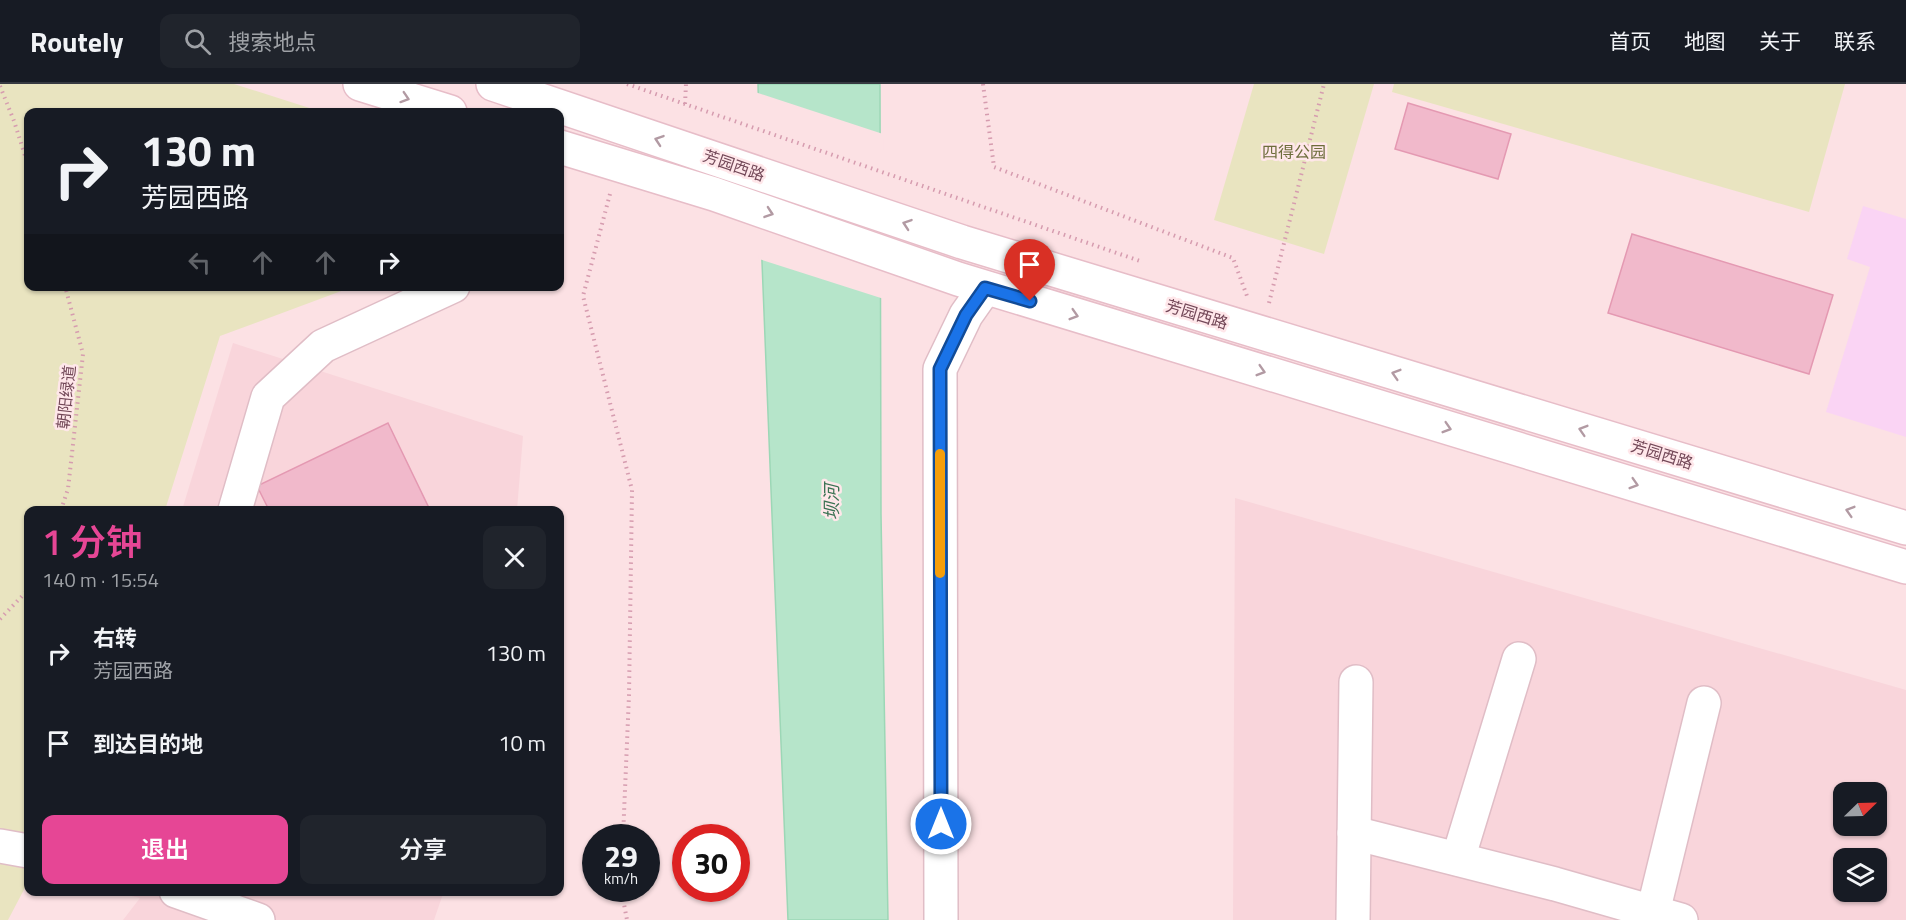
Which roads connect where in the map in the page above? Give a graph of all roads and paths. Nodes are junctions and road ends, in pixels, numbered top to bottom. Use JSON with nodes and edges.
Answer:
{"nodes":[{"id":1,"x":360,"y":84,"type":"edge"},
{"id":2,"x":493,"y":84,"type":"edge"},
{"id":3,"x":627,"y":84,"type":"edge"},
{"id":4,"x":686,"y":84,"type":"edge"},
{"id":5,"x":983,"y":84,"type":"edge"},
{"id":6,"x":1324,"y":84,"type":"edge"},
{"id":7,"x":0,"y":87,"type":"edge"},
{"id":8,"x":685,"y":104,"type":"junction"},
{"id":9,"x":437,"y":108,"type":"edge"},
{"id":10,"x":564,"y":148,"type":"edge"},
{"id":11,"x":24,"y":152,"type":"edge"},
{"id":12,"x":618,"y":164,"type":"junction"},
{"id":13,"x":867,"y":167,"type":"dead end"},
{"id":14,"x":971,"y":283,"type":"junction"},
{"id":15,"x":66,"y":291,"type":"edge"},
{"id":16,"x":442,"y":291,"type":"edge"},
{"id":17,"x":1260,"y":333,"type":"junction"},
{"id":18,"x":63,"y":506,"type":"edge"},
{"id":19,"x":236,"y":506,"type":"edge"},
{"id":20,"x":1906,"y":528,"type":"edge"},
{"id":21,"x":1906,"y":567,"type":"edge"},
{"id":22,"x":24,"y":594,"type":"edge"},
{"id":23,"x":0,"y":619,"type":"edge"},
{"id":24,"x":1519,"y":659,"type":"dead end"},
{"id":25,"x":1356,"y":682,"type":"dead end"},
{"id":26,"x":1704,"y":703,"type":"dead end"},
{"id":27,"x":624,"y":824,"type":"edge"},
{"id":28,"x":1354,"y":833,"type":"junction"},
{"id":29,"x":0,"y":846,"type":"edge"},
{"id":30,"x":24,"y":850,"type":"edge"},
{"id":31,"x":1458,"y":859,"type":"junction"},
{"id":32,"x":190,"y":896,"type":"edge"},
{"id":33,"x":624,"y":902,"type":"edge"},
{"id":34,"x":1663,"y":917,"type":"edge"},
{"id":35,"x":258,"y":920,"type":"edge"},
{"id":36,"x":627,"y":920,"type":"edge"},
{"id":37,"x":941,"y":920,"type":"edge"},
{"id":38,"x":1353,"y":920,"type":"edge"}],
"edges":[{"from":1,"to":9,"type":"main road","one_way":true},
{"from":17,"to":2,"type":"main road","name":"芳园西路","one_way":true},
{"from":3,"to":8,"type":"path"},
{"from":4,"to":8,"type":"path"},
{"from":5,"to":17,"type":"path"},
{"from":6,"to":17,"type":"path"},
{"from":7,"to":11,"type":"path"},
{"from":8,"to":13,"type":"path"},
{"from":10,"to":12,"type":"main road","name":"芳园西路"},
{"from":12,"to":14,"type":"main road","name":"芳园西路","one_way":true},
{"from":12,"to":27,"type":"path"},
{"from":14,"to":21,"type":"main road","name":"芳园西路","one_way":true},
{"from":14,"to":37,"type":"main road"},
{"from":15,"to":18,"type":"path","name":"朝阳绿道"},
{"from":16,"to":19,"type":"main road"},
{"from":20,"to":17,"type":"main road","name":"芳园西路","one_way":true},
{"from":22,"to":23,"type":"path"},
{"from":24,"to":31,"type":"main road"},
{"from":25,"to":28,"type":"main road"},
{"from":26,"to":34,"type":"main road"},
{"from":28,"to":31,"type":"main road"},
{"from":28,"to":38,"type":"main road"},
{"from":29,"to":30,"type":"main road"},
{"from":31,"to":34,"type":"main road"},
{"from":32,"to":35,"type":"main road"},
{"from":33,"to":36,"type":"path"}]}
